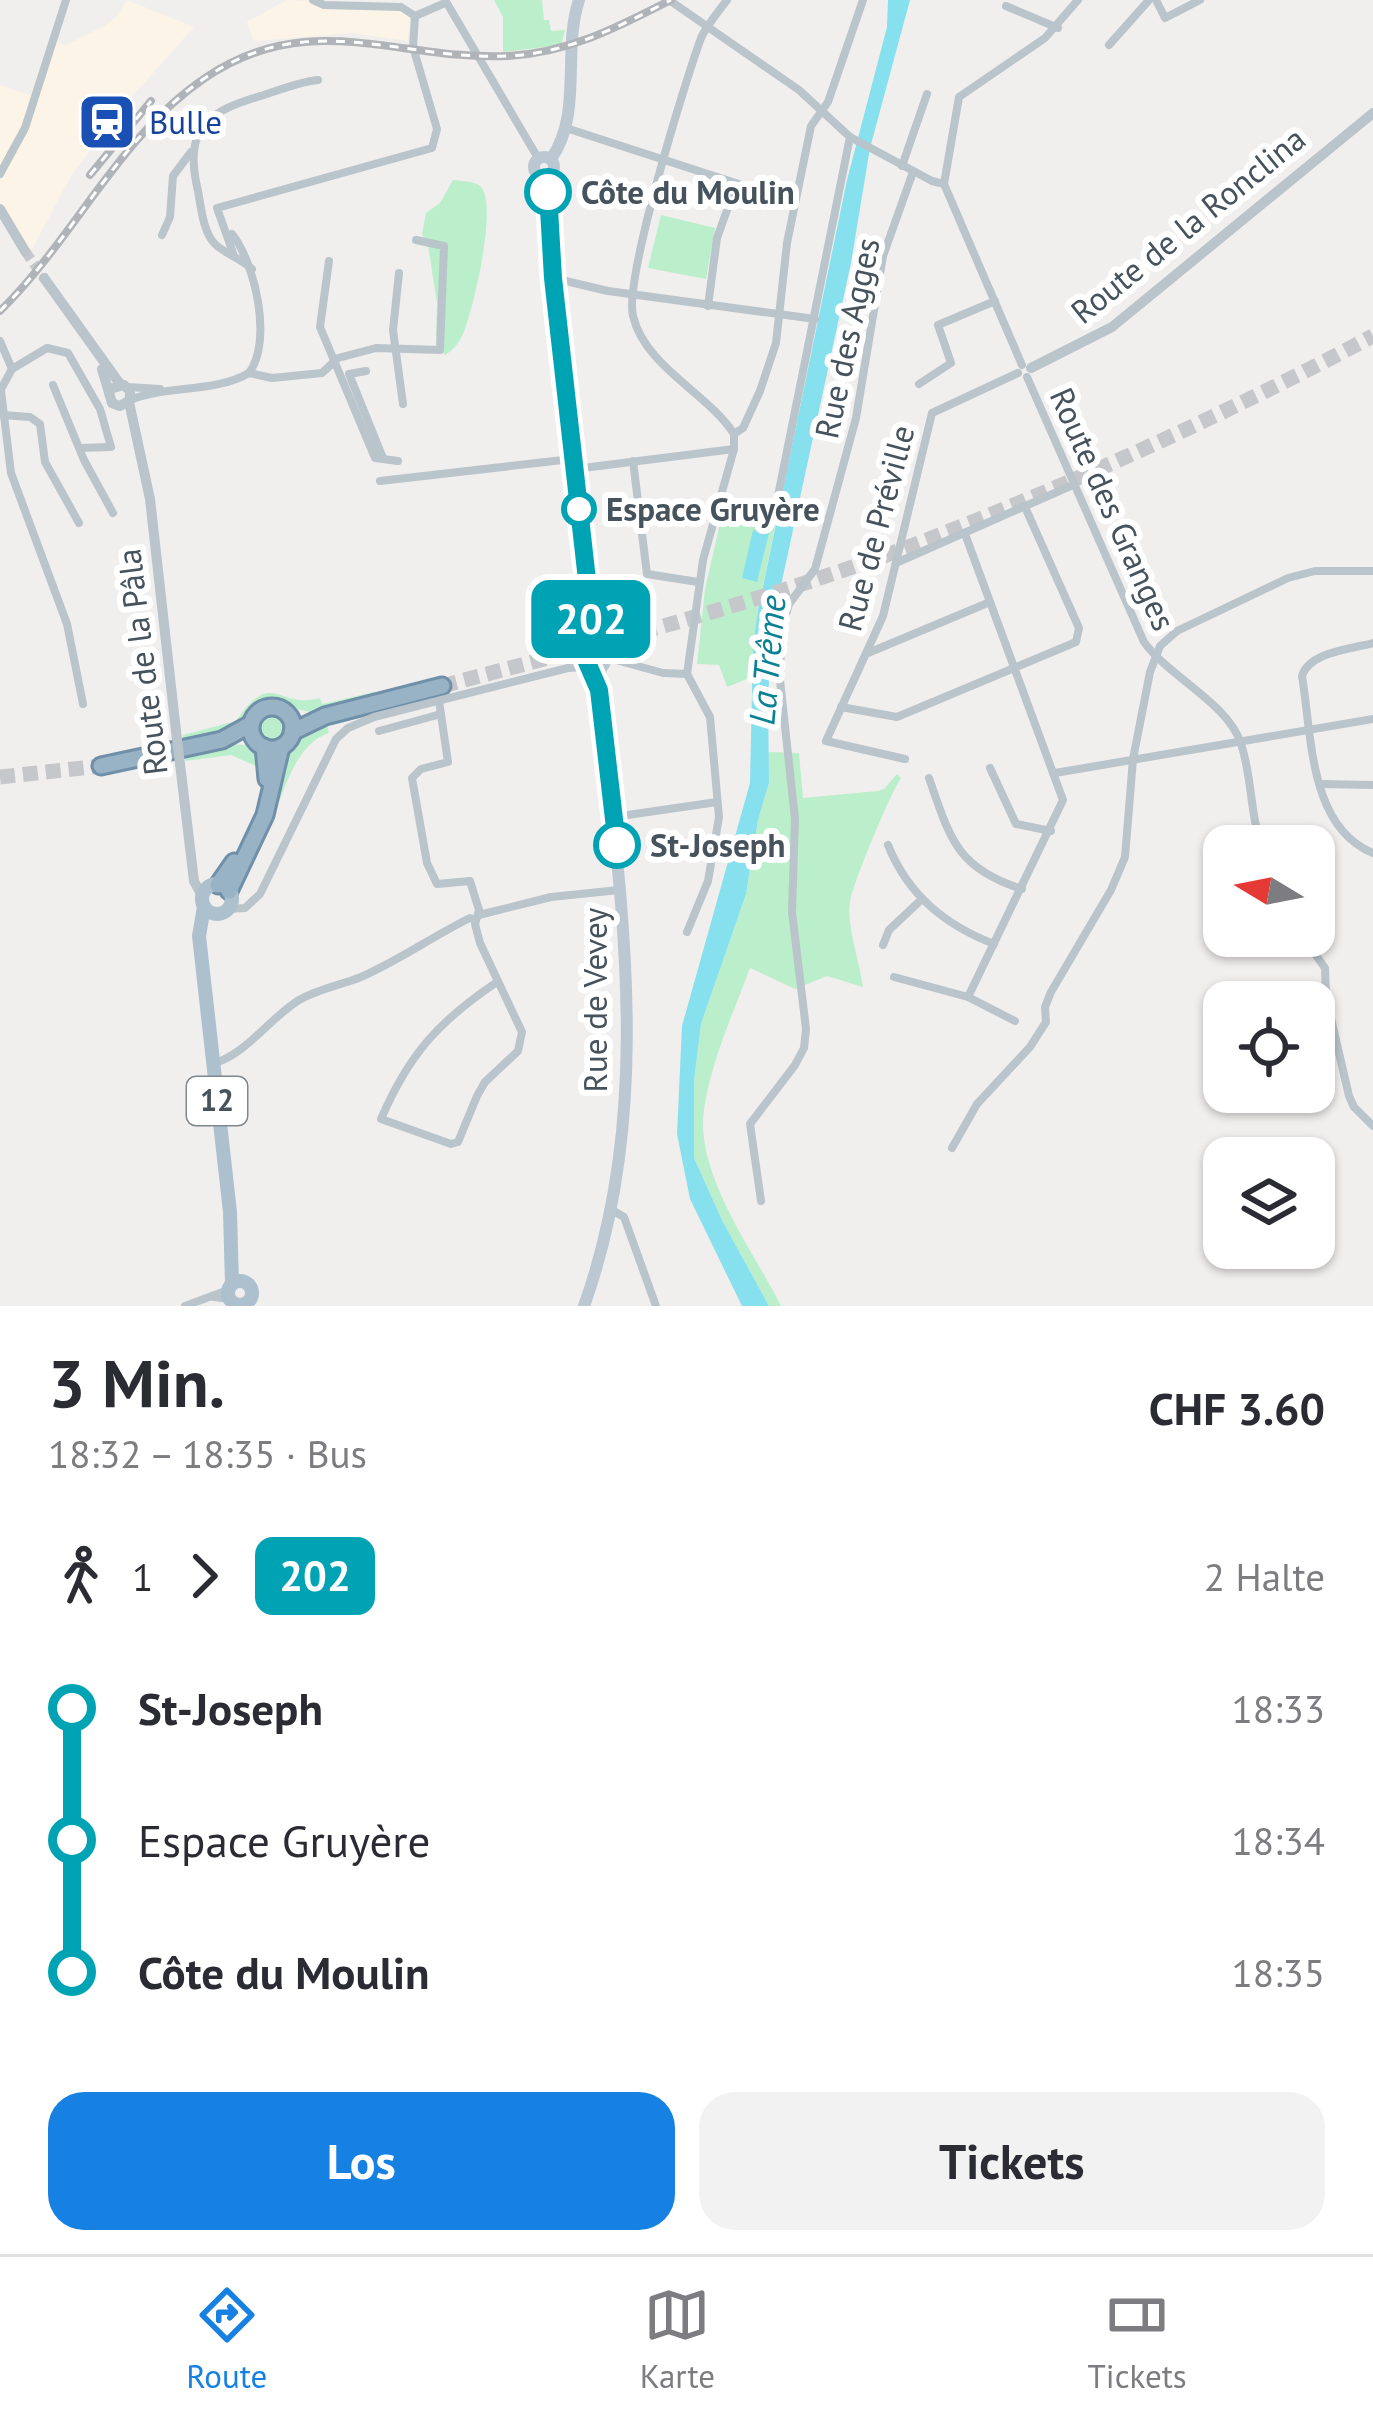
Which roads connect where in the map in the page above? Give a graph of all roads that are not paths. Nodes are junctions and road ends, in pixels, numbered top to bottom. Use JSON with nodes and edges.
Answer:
{"nodes":[{"id":1,"x":66,"y":0,"type":"edge"},
{"id":2,"x":669,"y":0,"type":"edge"},
{"id":3,"x":727,"y":0,"type":"edge"},
{"id":4,"x":863,"y":0,"type":"edge"},
{"id":5,"x":1078,"y":0,"type":"edge"},
{"id":6,"x":1153,"y":0,"type":"edge"},
{"id":7,"x":1201,"y":0,"type":"edge"},
{"id":8,"x":308,"y":1,"type":"edge"},
{"id":9,"x":445,"y":1,"type":"edge"},
{"id":10,"x":576,"y":4,"type":"edge"},
{"id":11,"x":1006,"y":6,"type":"dead end"},
{"id":12,"x":415,"y":16,"type":"junction"},
{"id":13,"x":707,"y":27,"type":"junction"},
{"id":14,"x":1058,"y":28,"type":"junction"},
{"id":15,"x":1109,"y":45,"type":"dead end"},
{"id":16,"x":274,"y":92,"type":"dead end"},
{"id":17,"x":927,"y":94,"type":"dead end"},
{"id":18,"x":820,"y":112,"type":"junction"},
{"id":19,"x":1373,"y":113,"type":"edge"},
{"id":20,"x":566,"y":128,"type":"junction"},
{"id":21,"x":852,"y":137,"type":"junction"},
{"id":22,"x":192,"y":151,"type":"junction"},
{"id":23,"x":4,"y":159,"type":"edge"},
{"id":24,"x":544,"y":159,"type":"junction"},
{"id":25,"x":665,"y":159,"type":"junction"},
{"id":26,"x":902,"y":166,"type":"junction"},
{"id":27,"x":913,"y":172,"type":"junction"},
{"id":28,"x":0,"y":174,"type":"edge"},
{"id":29,"x":944,"y":184,"type":"junction"},
{"id":30,"x":736,"y":185,"type":"junction"},
{"id":31,"x":794,"y":202,"type":"junction"},
{"id":32,"x":2,"y":217,"type":"edge"},
{"id":33,"x":226,"y":226,"type":"junction"},
{"id":34,"x":162,"y":235,"type":"dead end"},
{"id":35,"x":416,"y":240,"type":"dead end"},
{"id":36,"x":25,"y":251,"type":"tunnel mouth"},
{"id":37,"x":233,"y":253,"type":"junction"},
{"id":38,"x":328,"y":261,"type":"dead end"},
{"id":39,"x":252,"y":269,"type":"junction"},
{"id":40,"x":399,"y":273,"type":"dead end"},
{"id":41,"x":44,"y":278,"type":"tunnel mouth"},
{"id":42,"x":553,"y":278,"type":"junction"},
{"id":43,"x":632,"y":294,"type":"junction"},
{"id":44,"x":994,"y":301,"type":"junction"},
{"id":45,"x":708,"y":306,"type":"junction"},
{"id":46,"x":779,"y":314,"type":"junction"},
{"id":47,"x":815,"y":319,"type":"junction"},
{"id":48,"x":0,"y":341,"type":"edge"},
{"id":49,"x":395,"y":348,"type":"junction"},
{"id":50,"x":334,"y":361,"type":"junction"},
{"id":51,"x":12,"y":369,"type":"junction"},
{"id":52,"x":366,"y":371,"type":"dead end"},
{"id":53,"x":1025,"y":371,"type":"junction"},
{"id":54,"x":249,"y":374,"type":"junction"},
{"id":55,"x":346,"y":380,"type":"junction"},
{"id":56,"x":919,"y":384,"type":"dead end"},
{"id":57,"x":52,"y":386,"type":"dead end"},
{"id":58,"x":0,"y":391,"type":"edge"},
{"id":59,"x":119,"y":395,"type":"junction"},
{"id":60,"x":403,"y":404,"type":"dead end"},
{"id":61,"x":98,"y":405,"type":"junction"},
{"id":62,"x":2,"y":415,"type":"edge"},
{"id":63,"x":734,"y":434,"type":"junction"},
{"id":64,"x":80,"y":448,"type":"junction"},
{"id":65,"x":734,"y":449,"type":"junction"},
{"id":66,"x":398,"y":461,"type":"dead end"},
{"id":67,"x":632,"y":461,"type":"junction"},
{"id":68,"x":574,"y":464,"type":"junction"},
{"id":69,"x":380,"y":481,"type":"dead end"},
{"id":70,"x":1073,"y":485,"type":"junction"},
{"id":71,"x":719,"y":502,"type":"junction"},
{"id":72,"x":1025,"y":507,"type":"junction"},
{"id":73,"x":113,"y":513,"type":"dead end"},
{"id":74,"x":79,"y":524,"type":"dead end"},
{"id":75,"x":965,"y":534,"type":"junction"},
{"id":76,"x":896,"y":563,"type":"junction"},
{"id":77,"x":1373,"y":572,"type":"edge"},
{"id":78,"x":698,"y":582,"type":"junction"},
{"id":79,"x":990,"y":602,"type":"junction"},
{"id":80,"x":1373,"y":643,"type":"edge"},
{"id":81,"x":867,"y":654,"type":"junction"},
{"id":82,"x":1156,"y":659,"type":"junction"},
{"id":83,"x":595,"y":660,"type":"junction"},
{"id":84,"x":1016,"y":668,"type":"junction"},
{"id":85,"x":687,"y":674,"type":"junction"},
{"id":86,"x":440,"y":693,"type":"junction"},
{"id":87,"x":83,"y":704,"type":"dead end"},
{"id":88,"x":842,"y":707,"type":"junction"},
{"id":89,"x":441,"y":714,"type":"junction"},
{"id":90,"x":1373,"y":718,"type":"edge"},
{"id":91,"x":290,"y":724,"type":"junction"},
{"id":92,"x":379,"y":730,"type":"dead end"},
{"id":93,"x":1311,"y":730,"type":"junction"},
{"id":94,"x":263,"y":740,"type":"junction"},
{"id":95,"x":1241,"y":741,"type":"junction"},
{"id":96,"x":905,"y":759,"type":"dead end"},
{"id":97,"x":1133,"y":759,"type":"junction"},
{"id":98,"x":101,"y":766,"type":"tunnel mouth"},
{"id":99,"x":990,"y":768,"type":"dead end"},
{"id":100,"x":1055,"y":773,"type":"junction"},
{"id":101,"x":928,"y":778,"type":"dead end"},
{"id":102,"x":1321,"y":784,"type":"junction"},
{"id":103,"x":1373,"y":785,"type":"edge"},
{"id":104,"x":717,"y":802,"type":"junction"},
{"id":105,"x":614,"y":817,"type":"junction"},
{"id":106,"x":1257,"y":825,"type":"edge"},
{"id":107,"x":1051,"y":831,"type":"junction"},
{"id":108,"x":888,"y":845,"type":"dead end"},
{"id":109,"x":1373,"y":853,"type":"edge"},
{"id":110,"x":1022,"y":889,"type":"junction"},
{"id":111,"x":621,"y":890,"type":"junction"},
{"id":112,"x":217,"y":898,"type":"junction"},
{"id":113,"x":922,"y":899,"type":"junction"},
{"id":114,"x":477,"y":917,"type":"junction"},
{"id":115,"x":687,"y":932,"type":"dead end"},
{"id":116,"x":994,"y":944,"type":"junction"},
{"id":117,"x":883,"y":945,"type":"dead end"},
{"id":118,"x":1317,"y":957,"type":"edge"},
{"id":119,"x":894,"y":977,"type":"dead end"},
{"id":120,"x":497,"y":982,"type":"junction"},
{"id":121,"x":968,"y":997,"type":"junction"},
{"id":122,"x":1016,"y":1021,"type":"dead end"},
{"id":123,"x":214,"y":1063,"type":"junction"},
{"id":124,"x":1373,"y":1126,"type":"edge"},
{"id":125,"x":952,"y":1148,"type":"dead end"},
{"id":126,"x":761,"y":1201,"type":"dead end"},
{"id":127,"x":612,"y":1210,"type":"junction"},
{"id":128,"x":233,"y":1288,"type":"junction"},
{"id":129,"x":254,"y":1302,"type":"edge"},
{"id":130,"x":185,"y":1306,"type":"edge"},
{"id":131,"x":584,"y":1306,"type":"edge"},
{"id":132,"x":656,"y":1306,"type":"edge"}],
"edges":[{"from":1,"to":23,"type":"street"},
{"from":2,"to":13,"type":"street"},
{"from":3,"to":13,"type":"street"},
{"from":4,"to":18,"type":"street"},
{"from":5,"to":14,"type":"street"},
{"from":6,"to":7,"type":"street"},
{"from":6,"to":15,"type":"street"},
{"from":8,"to":12,"type":"street"},
{"from":9,"to":12,"type":"street"},
{"from":9,"to":24,"type":"street"},
{"from":10,"to":20,"type":"main road"},
{"from":11,"to":14,"type":"street"},
{"from":12,"to":33,"type":"street"},
{"from":13,"to":18,"type":"street"},
{"from":13,"to":25,"type":"street"},
{"from":14,"to":29,"type":"street"},
{"from":16,"to":22,"type":"street"},
{"from":17,"to":26,"type":"street"},
{"from":18,"to":21,"type":"street"},
{"from":18,"to":31,"type":"street"},
{"from":19,"to":53,"type":"street","name":"Route de la Ronclina"},
{"from":20,"to":24,"type":"main road","name":"Rue de Vevey"},
{"from":20,"to":25,"type":"street"},
{"from":21,"to":26,"type":"street"},
{"from":21,"to":47,"type":"street"},
{"from":22,"to":34,"type":"street"},
{"from":22,"to":37,"type":"street"},
{"from":23,"to":28,"type":"street"},
{"from":24,"to":42,"type":"main road","name":"Rue de Vevey"},
{"from":25,"to":30,"type":"street"},
{"from":25,"to":43,"type":"street"},
{"from":26,"to":27,"type":"street"},
{"from":27,"to":29,"type":"street"},
{"from":27,"to":126,"type":"street","name":"Rue des Agges"},
{"from":29,"to":44,"type":"street","name":"Route des Granges"},
{"from":30,"to":31,"type":"street"},
{"from":30,"to":45,"type":"street"},
{"from":31,"to":46,"type":"street"},
{"from":32,"to":36,"type":"street"},
{"from":33,"to":37,"type":"street"},
{"from":33,"to":39,"type":"street"},
{"from":35,"to":49,"type":"street"},
{"from":37,"to":39,"type":"street"},
{"from":38,"to":50,"type":"street"},
{"from":39,"to":54,"type":"street"},
{"from":40,"to":49,"type":"street"},
{"from":41,"to":59,"type":"street","name":"Route de la Pâla"},
{"from":42,"to":43,"type":"street"},
{"from":42,"to":68,"type":"main road","name":"Rue de Vevey"},
{"from":43,"to":45,"type":"street"},
{"from":43,"to":63,"type":"street"},
{"from":44,"to":53,"type":"street","name":"Route des Granges"},
{"from":44,"to":56,"type":"street"},
{"from":45,"to":46,"type":"street"},
{"from":46,"to":47,"type":"street"},
{"from":46,"to":63,"type":"street"},
{"from":47,"to":71,"type":"street"},
{"from":48,"to":51,"type":"street"},
{"from":49,"to":50,"type":"street"},
{"from":49,"to":60,"type":"street"},
{"from":50,"to":54,"type":"street"},
{"from":50,"to":55,"type":"street"},
{"from":51,"to":58,"type":"street"},
{"from":51,"to":61,"type":"street"},
{"from":52,"to":55,"type":"street"},
{"from":53,"to":70,"type":"street","name":"Route des Granges"},
{"from":53,"to":76,"type":"street","name":"Rue de Préville"},
{"from":54,"to":59,"type":"street"},
{"from":55,"to":66,"type":"street"},
{"from":57,"to":64,"type":"street"},
{"from":58,"to":62,"type":"street"},
{"from":59,"to":61,"type":"street"},
{"from":59,"to":112,"type":"street","name":"Route de la Pâla","bridge":true},
{"from":61,"to":64,"type":"street"},
{"from":62,"to":74,"type":"street"},
{"from":62,"to":87,"type":"street"},
{"from":63,"to":65,"type":"street"},
{"from":64,"to":73,"type":"street"},
{"from":65,"to":67,"type":"street"},
{"from":65,"to":71,"type":"street"},
{"from":67,"to":68,"type":"street"},
{"from":67,"to":78,"type":"street"},
{"from":68,"to":69,"type":"street"},
{"from":68,"to":83,"type":"main road","name":"Rue de Vevey"},
{"from":70,"to":72,"type":"street"},
{"from":70,"to":82,"type":"street","name":"Route des Granges"},
{"from":71,"to":78,"type":"street"},
{"from":72,"to":75,"type":"street"},
{"from":72,"to":84,"type":"street"},
{"from":75,"to":76,"type":"street"},
{"from":75,"to":79,"type":"street"},
{"from":76,"to":81,"type":"street","name":"Rue de Préville"},
{"from":77,"to":82,"type":"street"},
{"from":78,"to":85,"type":"street"},
{"from":79,"to":81,"type":"street"},
{"from":79,"to":84,"type":"street"},
{"from":80,"to":93,"type":"street"},
{"from":81,"to":88,"type":"street","name":"Rue de Préville"},
{"from":82,"to":95,"type":"street"},
{"from":82,"to":97,"type":"street"},
{"from":83,"to":85,"type":"street"},
{"from":83,"to":86,"type":"street"},
{"from":83,"to":105,"type":"main road","name":"Rue de Vevey"},
{"from":84,"to":88,"type":"street"},
{"from":84,"to":100,"type":"street"},
{"from":85,"to":104,"type":"street"},
{"from":86,"to":89,"type":"street"},
{"from":86,"to":91,"type":"highway"},
{"from":86,"to":112,"type":"street"},
{"from":88,"to":96,"type":"street","name":"Rue de Préville"},
{"from":89,"to":92,"type":"street"},
{"from":89,"to":114,"type":"street"},
{"from":90,"to":93,"type":"street"},
{"from":91,"to":94,"type":"highway"},
{"from":91,"to":94,"type":"highway"},
{"from":93,"to":95,"type":"street"},
{"from":93,"to":102,"type":"street"},
{"from":94,"to":98,"type":"highway"},
{"from":94,"to":112,"type":"highway","number":"12"},
{"from":95,"to":97,"type":"street"},
{"from":95,"to":106,"type":"street"},
{"from":97,"to":100,"type":"street"},
{"from":97,"to":125,"type":"street"},
{"from":99,"to":107,"type":"street"},
{"from":100,"to":107,"type":"street"},
{"from":101,"to":110,"type":"street"},
{"from":102,"to":103,"type":"street"},
{"from":102,"to":109,"type":"street"},
{"from":104,"to":105,"type":"street"},
{"from":104,"to":115,"type":"street"},
{"from":105,"to":111,"type":"main road","name":"Rue de Vevey"},
{"from":107,"to":110,"type":"street"},
{"from":108,"to":113,"type":"street"},
{"from":110,"to":116,"type":"street"},
{"from":111,"to":114,"type":"street"},
{"from":111,"to":127,"type":"main road","name":"Rue de Vevey"},
{"from":112,"to":123,"type":"main road","number":"12"},
{"from":113,"to":116,"type":"street"},
{"from":113,"to":117,"type":"street"},
{"from":114,"to":120,"type":"street"},
{"from":114,"to":123,"type":"street"},
{"from":116,"to":121,"type":"street"},
{"from":118,"to":124,"type":"street"},
{"from":119,"to":121,"type":"street"},
{"from":120,"to":120,"type":"street"},
{"from":121,"to":122,"type":"street"},
{"from":123,"to":128,"type":"main road","number":"12"},
{"from":127,"to":131,"type":"main road","name":"Rue de Vevey"},
{"from":127,"to":132,"type":"street"},
{"from":128,"to":129,"type":"main road"},
{"from":128,"to":129,"type":"main road"},
{"from":128,"to":130,"type":"street"}]}
